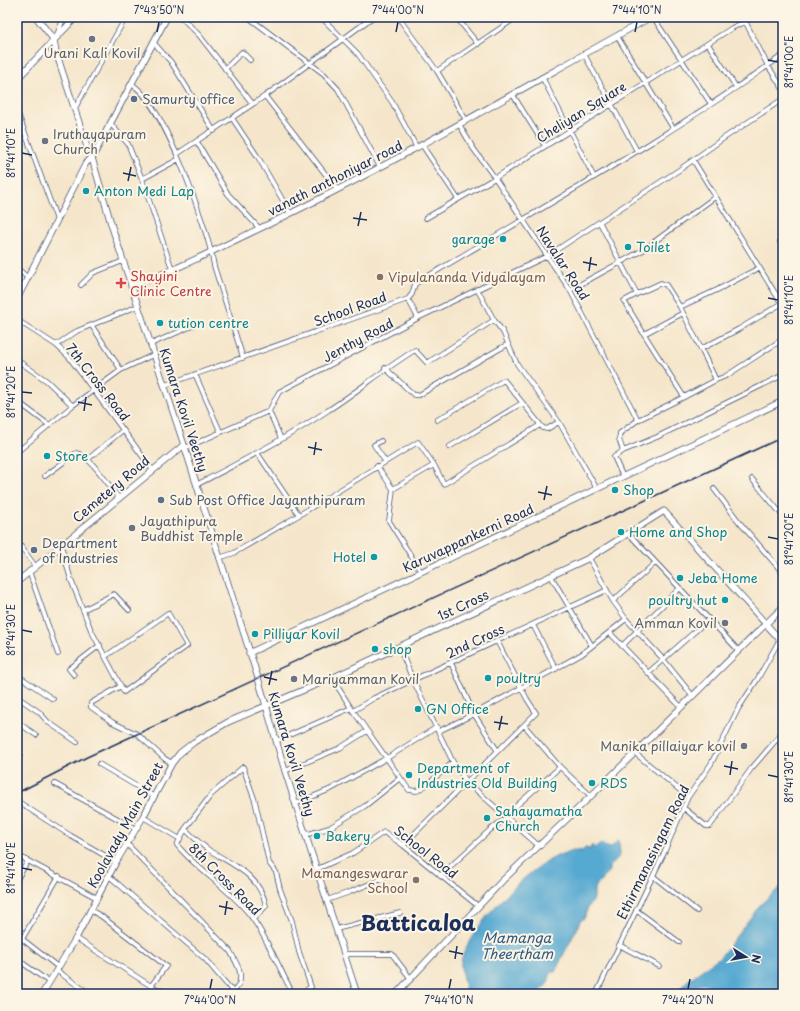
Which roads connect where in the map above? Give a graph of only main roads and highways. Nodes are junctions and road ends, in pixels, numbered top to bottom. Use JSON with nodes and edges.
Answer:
{"nodes":[{"id":1,"x":36,"y":17,"type":"edge"},
{"id":2,"x":76,"y":17,"type":"edge"},
{"id":3,"x":167,"y":17,"type":"edge"},
{"id":4,"x":649,"y":18,"type":"edge"},
{"id":5,"x":54,"y":40,"type":"junction"},
{"id":6,"x":17,"y":79,"type":"edge"},
{"id":7,"x":90,"y":159,"type":"junction"},
{"id":8,"x":131,"y":286,"type":"junction"},
{"id":9,"x":17,"y":299,"type":"edge"},
{"id":10,"x":783,"y":401,"type":"edge"},
{"id":11,"x":184,"y":446,"type":"junction"},
{"id":12,"x":17,"y":582,"type":"edge"},
{"id":13,"x":783,"y":607,"type":"edge"},
{"id":14,"x":766,"y":623,"type":"junction"},
{"id":15,"x":782,"y":641,"type":"edge"},
{"id":16,"x":249,"y":653,"type":"junction"},
{"id":17,"x":265,"y":707,"type":"junction"},
{"id":18,"x":42,"y":994,"type":"edge"},
{"id":19,"x":357,"y":994,"type":"edge"},
{"id":20,"x":396,"y":994,"type":"edge"}],
"edges":[{"from":1,"to":5,"type":"main road"},
{"from":2,"to":5,"type":"main road"},
{"from":3,"to":7,"type":"main road"},
{"from":4,"to":8,"type":"main road","name":"vanath anthoniyar road"},
{"from":5,"to":6,"type":"main road"},
{"from":5,"to":7,"type":"main road","name":"Kumara Kovil Veethy"},
{"from":7,"to":8,"type":"main road","name":"Kumara Kovil Veethy"},
{"from":7,"to":9,"type":"main road"},
{"from":8,"to":11,"type":"main road","name":"Kumara Kovil Veethy"},
{"from":10,"to":16,"type":"main road","name":"Karuvappankerni Road"},
{"from":11,"to":12,"type":"main road","name":"Cemetery Road"},
{"from":11,"to":16,"type":"main road","name":"Kumara Kovil Veethy"},
{"from":13,"to":14,"type":"main road"},
{"from":14,"to":15,"type":"main road"},
{"from":14,"to":17,"type":"main road","name":"1st Cross"},
{"from":14,"to":20,"type":"main road"},
{"from":16,"to":17,"type":"main road","name":"Kumara Kovil Veethy"},
{"from":17,"to":18,"type":"main road","name":"Koolavady Main Street"},
{"from":17,"to":19,"type":"main road","name":"Kumara Kovil Veethy"}]}
